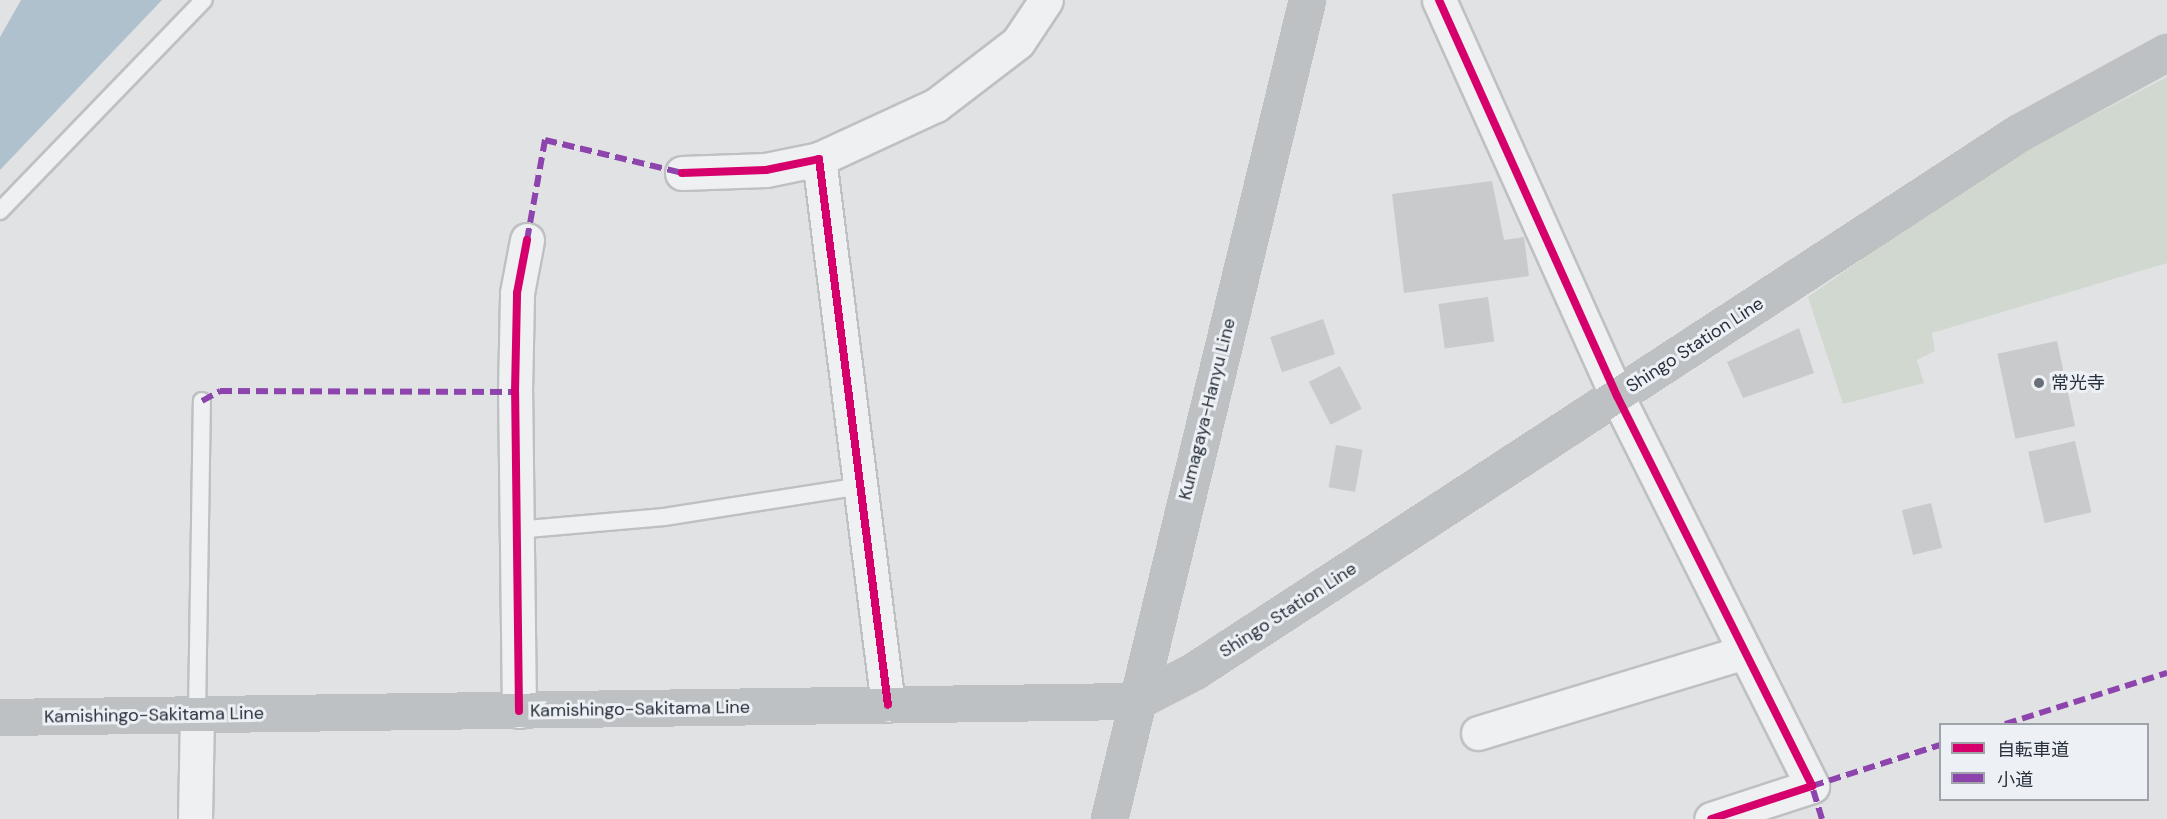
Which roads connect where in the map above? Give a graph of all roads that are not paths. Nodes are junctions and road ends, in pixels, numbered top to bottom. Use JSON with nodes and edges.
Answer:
{"nodes":[{"id":1,"x":204,"y":0,"type":"edge"},
{"id":2,"x":1046,"y":0,"type":"edge"},
{"id":3,"x":1307,"y":0,"type":"edge"},
{"id":4,"x":1439,"y":0,"type":"edge"},
{"id":5,"x":2167,"y":52,"type":"edge"},
{"id":6,"x":819,"y":159,"type":"junction"},
{"id":7,"x":682,"y":173,"type":"dead end"},
{"id":8,"x":0,"y":211,"type":"edge"},
{"id":9,"x":527,"y":240,"type":"dead end"},
{"id":10,"x":1617,"y":396,"type":"junction"},
{"id":11,"x":202,"y":401,"type":"dead end"},
{"id":12,"x":861,"y":486,"type":"junction"},
{"id":13,"x":516,"y":531,"type":"junction"},
{"id":14,"x":1745,"y":652,"type":"junction"},
{"id":15,"x":1136,"y":701,"type":"junction"},
{"id":16,"x":888,"y":705,"type":"junction"},
{"id":17,"x":519,"y":711,"type":"junction"},
{"id":18,"x":197,"y":714,"type":"junction"},
{"id":19,"x":0,"y":717,"type":"edge"},
{"id":20,"x":1478,"y":733,"type":"dead end"},
{"id":21,"x":195,"y":819,"type":"edge"},
{"id":22,"x":1110,"y":819,"type":"edge"},
{"id":23,"x":1711,"y":819,"type":"edge"}],
"edges":[{"from":1,"to":8,"type":"lane"},
{"from":2,"to":6,"type":"street"},
{"from":3,"to":15,"type":"main road","name":"Kumagaya-Hanyu Line"},
{"from":4,"to":10,"type":"street"},
{"from":5,"to":10,"type":"main road","name":"Shingo Station Line"},
{"from":6,"to":7,"type":"street"},
{"from":6,"to":12,"type":"street"},
{"from":9,"to":13,"type":"street"},
{"from":10,"to":14,"type":"street"},
{"from":10,"to":15,"type":"main road","name":"Shingo Station Line"},
{"from":11,"to":18,"type":"lane"},
{"from":12,"to":13,"type":"lane"},
{"from":12,"to":16,"type":"street"},
{"from":13,"to":17,"type":"street"},
{"from":14,"to":20,"type":"street"},
{"from":14,"to":23,"type":"street"},
{"from":15,"to":16,"type":"main road","name":"Kamishingo-Sakitama Line"},
{"from":15,"to":22,"type":"main road","name":"Kumagaya-Hanyu Line"},
{"from":16,"to":17,"type":"main road","name":"Kamishingo-Sakitama Line"},
{"from":17,"to":18,"type":"main road","name":"Kamishingo-Sakitama Line"},
{"from":18,"to":19,"type":"main road","name":"Kamishingo-Sakitama Line"},
{"from":18,"to":21,"type":"street"}]}
